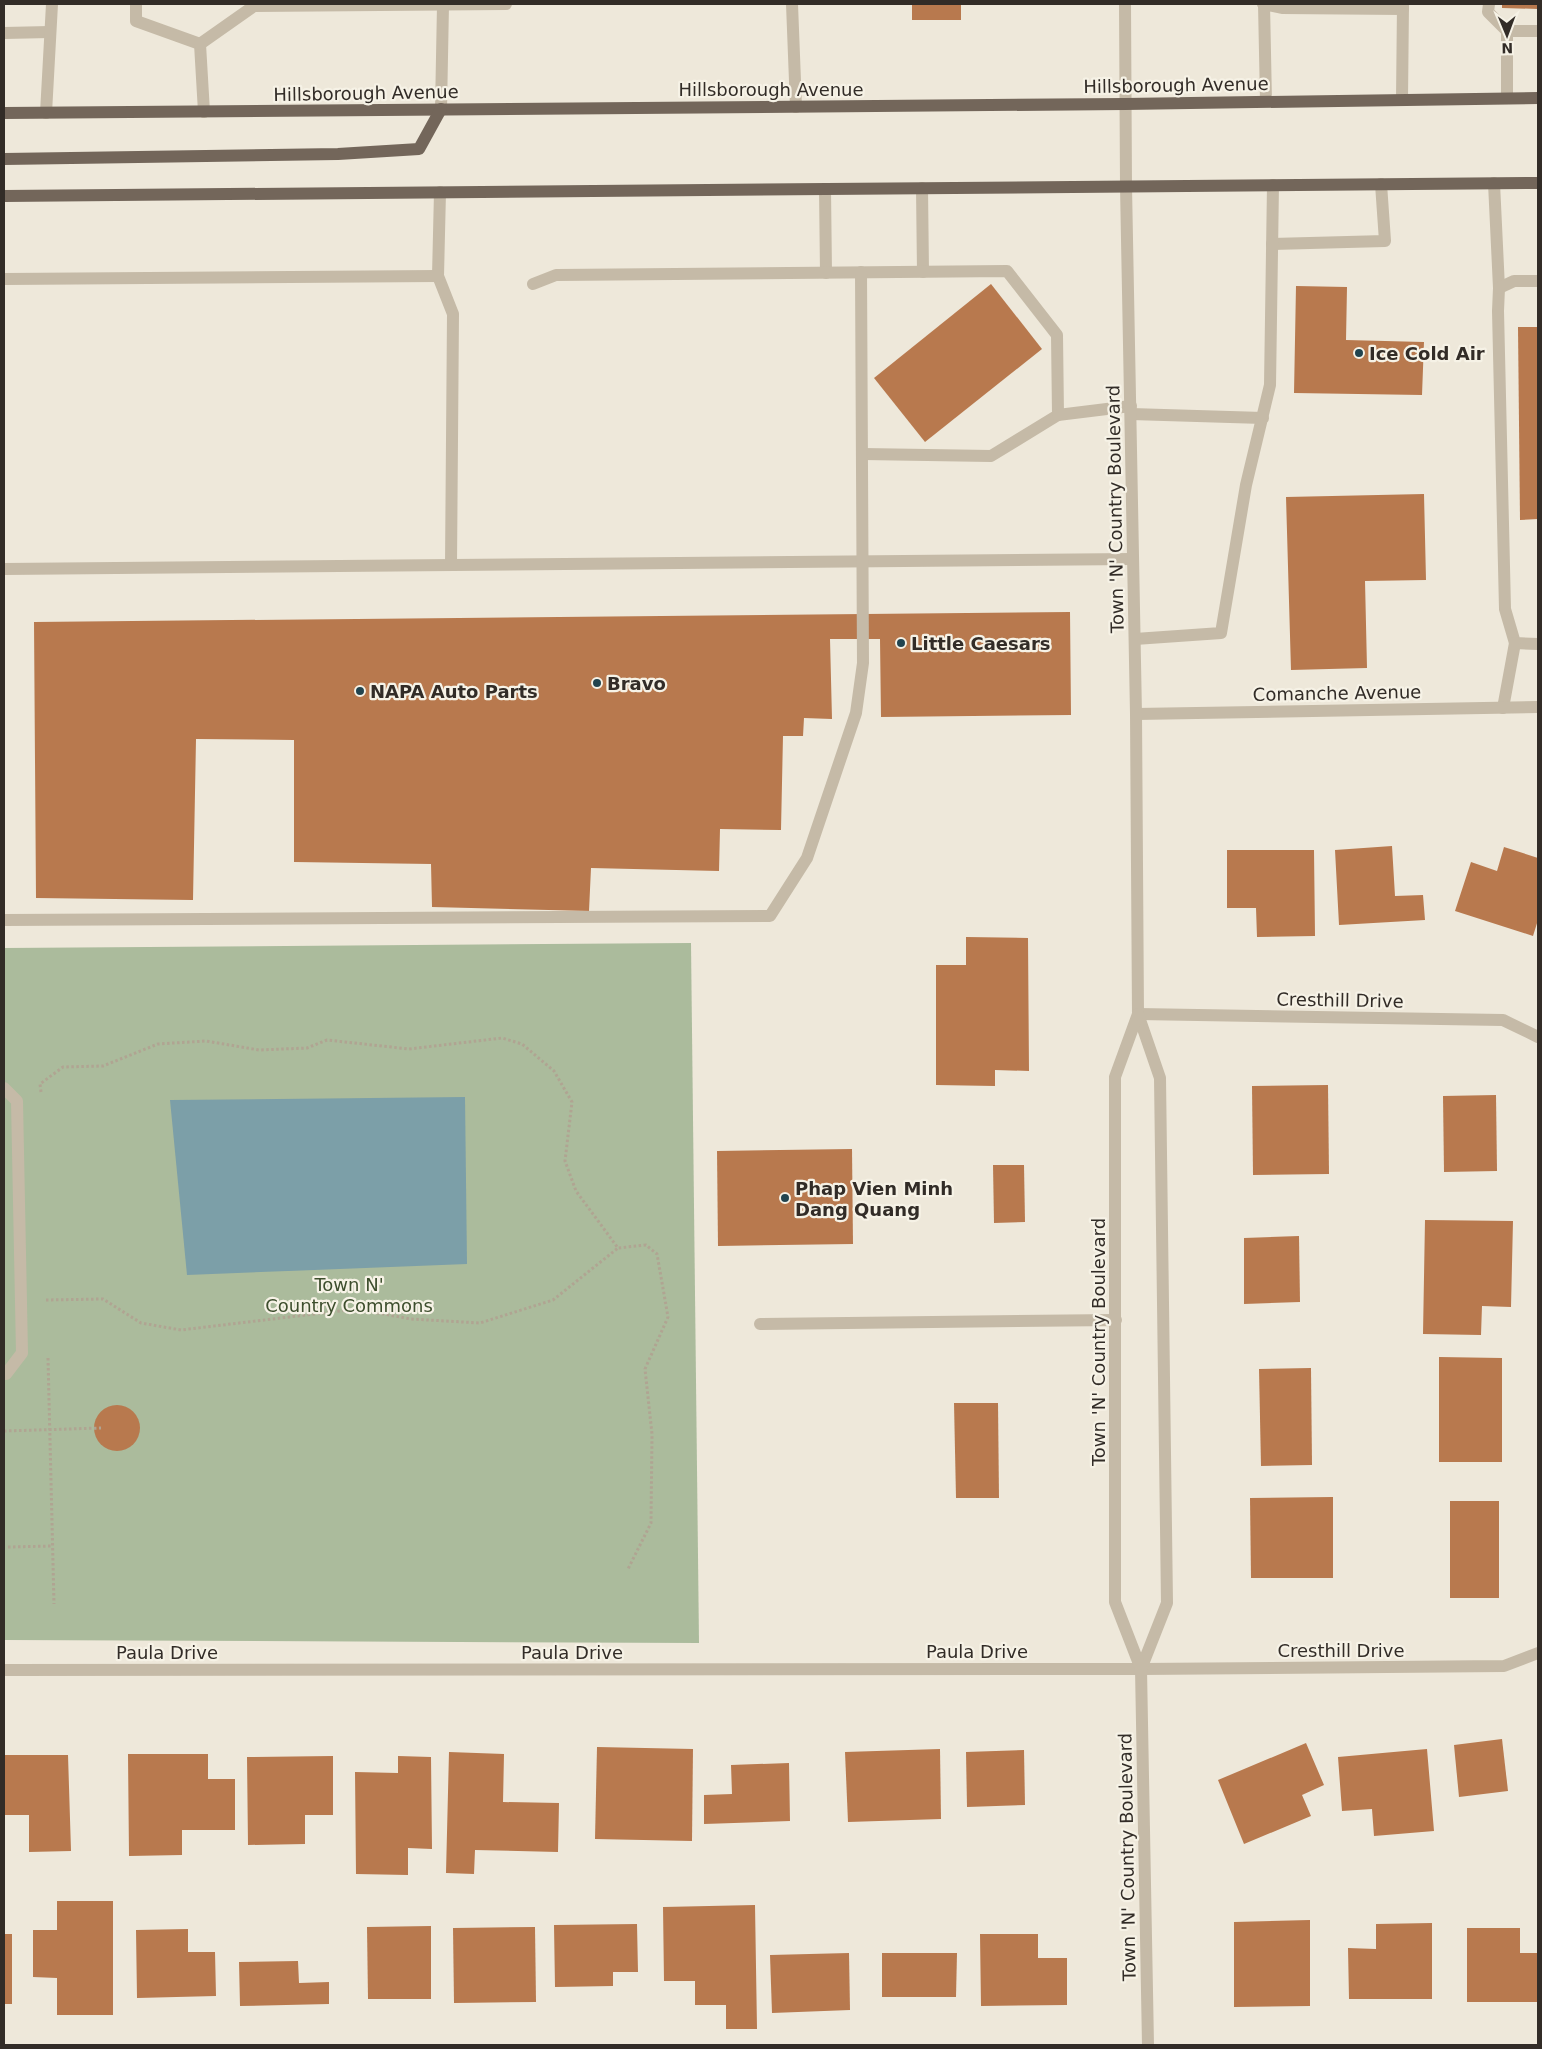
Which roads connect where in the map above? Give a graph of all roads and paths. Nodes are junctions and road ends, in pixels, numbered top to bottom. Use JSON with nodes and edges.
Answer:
{"nodes":[{"id":1,"x":52,"y":4,"type":"edge"},
{"id":2,"x":136,"y":4,"type":"edge"},
{"id":3,"x":506,"y":4,"type":"edge"},
{"id":4,"x":792,"y":4,"type":"edge"},
{"id":5,"x":1124,"y":4,"type":"edge"},
{"id":6,"x":1263,"y":4,"type":"edge"},
{"id":7,"x":1489,"y":4,"type":"edge"},
{"id":8,"x":254,"y":5,"type":"edge"},
{"id":9,"x":443,"y":5,"type":"junction"},
{"id":10,"x":1403,"y":6,"type":"edge"},
{"id":11,"x":1507,"y":31,"type":"junction"},
{"id":12,"x":1538,"y":31,"type":"edge"},
{"id":13,"x":4,"y":32,"type":"edge"},
{"id":14,"x":50,"y":32,"type":"junction"},
{"id":15,"x":200,"y":44,"type":"junction"},
{"id":16,"x":1507,"y":98,"type":"junction"},
{"id":17,"x":1538,"y":98,"type":"edge"},
{"id":18,"x":1402,"y":99,"type":"junction"},
{"id":19,"x":1266,"y":101,"type":"junction"},
{"id":20,"x":1125,"y":104,"type":"junction"},
{"id":21,"x":796,"y":107,"type":"junction"},
{"id":22,"x":441,"y":109,"type":"junction"},
{"id":23,"x":204,"y":112,"type":"junction"},
{"id":24,"x":4,"y":113,"type":"edge"},
{"id":25,"x":46,"y":113,"type":"junction"},
{"id":26,"x":4,"y":159,"type":"edge"},
{"id":27,"x":1494,"y":183,"type":"junction"},
{"id":28,"x":1538,"y":183,"type":"edge"},
{"id":29,"x":1381,"y":184,"type":"junction"},
{"id":30,"x":1274,"y":185,"type":"junction"},
{"id":31,"x":1126,"y":186,"type":"junction"},
{"id":32,"x":922,"y":188,"type":"junction"},
{"id":33,"x":825,"y":189,"type":"junction"},
{"id":34,"x":440,"y":192,"type":"junction"},
{"id":35,"x":4,"y":196,"type":"edge"},
{"id":36,"x":1272,"y":244,"type":"junction"},
{"id":37,"x":861,"y":272,"type":"junction"},
{"id":38,"x":923,"y":272,"type":"junction"},
{"id":39,"x":826,"y":273,"type":"junction"},
{"id":40,"x":438,"y":276,"type":"junction"},
{"id":41,"x":4,"y":279,"type":"edge"},
{"id":42,"x":1538,"y":281,"type":"edge"},
{"id":43,"x":533,"y":284,"type":"dead end"},
{"id":44,"x":1499,"y":288,"type":"junction"},
{"id":45,"x":1131,"y":410,"type":"junction"},
{"id":46,"x":1058,"y":415,"type":"junction"},
{"id":47,"x":1262,"y":418,"type":"junction"},
{"id":48,"x":863,"y":454,"type":"junction"},
{"id":49,"x":1133,"y":559,"type":"junction"},
{"id":50,"x":862,"y":562,"type":"junction"},
{"id":51,"x":451,"y":565,"type":"junction"},
{"id":52,"x":4,"y":569,"type":"edge"},
{"id":53,"x":1135,"y":639,"type":"junction"},
{"id":54,"x":1516,"y":643,"type":"junction"},
{"id":55,"x":1538,"y":644,"type":"edge"},
{"id":56,"x":1538,"y":707,"type":"edge"},
{"id":57,"x":1503,"y":708,"type":"junction"},
{"id":58,"x":1136,"y":714,"type":"junction"},
{"id":59,"x":4,"y":920,"type":"edge"},
{"id":60,"x":1138,"y":1014,"type":"junction"},
{"id":61,"x":1538,"y":1037,"type":"edge"},
{"id":62,"x":40,"y":1084,"type":"dead end"},
{"id":63,"x":4,"y":1088,"type":"edge"},
{"id":64,"x":618,"y":1248,"type":"junction"},
{"id":65,"x":46,"y":1300,"type":"dead end"},
{"id":66,"x":1116,"y":1320,"type":"junction"},
{"id":67,"x":760,"y":1324,"type":"dead end"},
{"id":68,"x":4,"y":1374,"type":"edge"},
{"id":69,"x":101,"y":1428,"type":"dead end"},
{"id":70,"x":4,"y":1431,"type":"edge"},
{"id":71,"x":52,"y":1546,"type":"dead end"},
{"id":72,"x":8,"y":1547,"type":"dead end"},
{"id":73,"x":628,"y":1569,"type":"dead end"},
{"id":74,"x":1538,"y":1653,"type":"edge"},
{"id":75,"x":1141,"y":1669,"type":"junction"},
{"id":76,"x":4,"y":1670,"type":"edge"},
{"id":77,"x":1148,"y":2045,"type":"edge"}],
"edges":[{"from":1,"to":14,"type":"street"},
{"from":2,"to":15,"type":"street"},
{"from":3,"to":9,"type":"street"},
{"from":4,"to":21,"type":"street"},
{"from":5,"to":20,"type":"street","name":"Town 'N' Country Boulevard"},
{"from":6,"to":10,"type":"street"},
{"from":6,"to":19,"type":"street"},
{"from":7,"to":11,"type":"street"},
{"from":8,"to":9,"type":"street"},
{"from":8,"to":15,"type":"street"},
{"from":9,"to":22,"type":"street"},
{"from":10,"to":18,"type":"street"},
{"from":11,"to":12,"type":"street"},
{"from":11,"to":16,"type":"street"},
{"from":13,"to":14,"type":"street"},
{"from":14,"to":25,"type":"street"},
{"from":15,"to":23,"type":"street"},
{"from":16,"to":17,"type":"main road","name":"Hillsborough Avenue"},
{"from":16,"to":18,"type":"main road","name":"Hillsborough Avenue"},
{"from":18,"to":19,"type":"main road","name":"Hillsborough Avenue"},
{"from":19,"to":20,"type":"main road","name":"Hillsborough Avenue"},
{"from":20,"to":21,"type":"main road","name":"Hillsborough Avenue"},
{"from":20,"to":31,"type":"street","name":"Town 'N' Country Boulevard"},
{"from":21,"to":22,"type":"main road","name":"Hillsborough Avenue"},
{"from":22,"to":23,"type":"main road","name":"Hillsborough Avenue"},
{"from":22,"to":26,"type":"main road"},
{"from":23,"to":25,"type":"main road","name":"Hillsborough Avenue"},
{"from":24,"to":25,"type":"main road","name":"Hillsborough Avenue"},
{"from":27,"to":28,"type":"main road"},
{"from":27,"to":29,"type":"main road"},
{"from":27,"to":44,"type":"street"},
{"from":29,"to":30,"type":"main road"},
{"from":29,"to":36,"type":"street"},
{"from":30,"to":31,"type":"main road"},
{"from":30,"to":36,"type":"street"},
{"from":31,"to":32,"type":"main road"},
{"from":31,"to":45,"type":"street","name":"Town 'N' Country Boulevard"},
{"from":32,"to":33,"type":"main road"},
{"from":32,"to":38,"type":"street"},
{"from":33,"to":34,"type":"main road"},
{"from":33,"to":39,"type":"street"},
{"from":34,"to":35,"type":"main road"},
{"from":34,"to":40,"type":"street"},
{"from":36,"to":47,"type":"street"},
{"from":37,"to":38,"type":"street"},
{"from":37,"to":39,"type":"street"},
{"from":37,"to":48,"type":"street"},
{"from":38,"to":46,"type":"street"},
{"from":39,"to":43,"type":"street"},
{"from":40,"to":41,"type":"street"},
{"from":40,"to":51,"type":"street"},
{"from":42,"to":44,"type":"street"},
{"from":44,"to":54,"type":"street"},
{"from":45,"to":46,"type":"street"},
{"from":45,"to":47,"type":"street"},
{"from":45,"to":49,"type":"street","name":"Town 'N' Country Boulevard"},
{"from":46,"to":48,"type":"street"},
{"from":47,"to":53,"type":"street"},
{"from":48,"to":50,"type":"street"},
{"from":49,"to":50,"type":"street"},
{"from":49,"to":53,"type":"street","name":"Town 'N' Country Boulevard"},
{"from":50,"to":51,"type":"street"},
{"from":50,"to":59,"type":"street"},
{"from":51,"to":52,"type":"street"},
{"from":53,"to":58,"type":"street","name":"Town 'N' Country Boulevard"},
{"from":54,"to":55,"type":"street"},
{"from":54,"to":57,"type":"street"},
{"from":56,"to":57,"type":"street","name":"Comanche Avenue"},
{"from":57,"to":58,"type":"street","name":"Comanche Avenue"},
{"from":58,"to":60,"type":"street","name":"Town 'N' Country Boulevard"},
{"from":60,"to":61,"type":"street","name":"Cresthill Drive"},
{"from":60,"to":66,"type":"street","name":"Town 'N' Country Boulevard"},
{"from":60,"to":75,"type":"street","name":"Town 'N' Country Boulevard"},
{"from":62,"to":64,"type":"path"},
{"from":63,"to":68,"type":"street"},
{"from":64,"to":65,"type":"path"},
{"from":64,"to":73,"type":"path"},
{"from":66,"to":67,"type":"street"},
{"from":66,"to":75,"type":"street","name":"Town 'N' Country Boulevard"},
{"from":69,"to":70,"type":"path"},
{"from":71,"to":72,"type":"path"},
{"from":74,"to":75,"type":"street","name":"Cresthill Drive"},
{"from":75,"to":76,"type":"street","name":"Paula Drive"},
{"from":75,"to":77,"type":"street","name":"Town 'N' Country Boulevard"}]}
